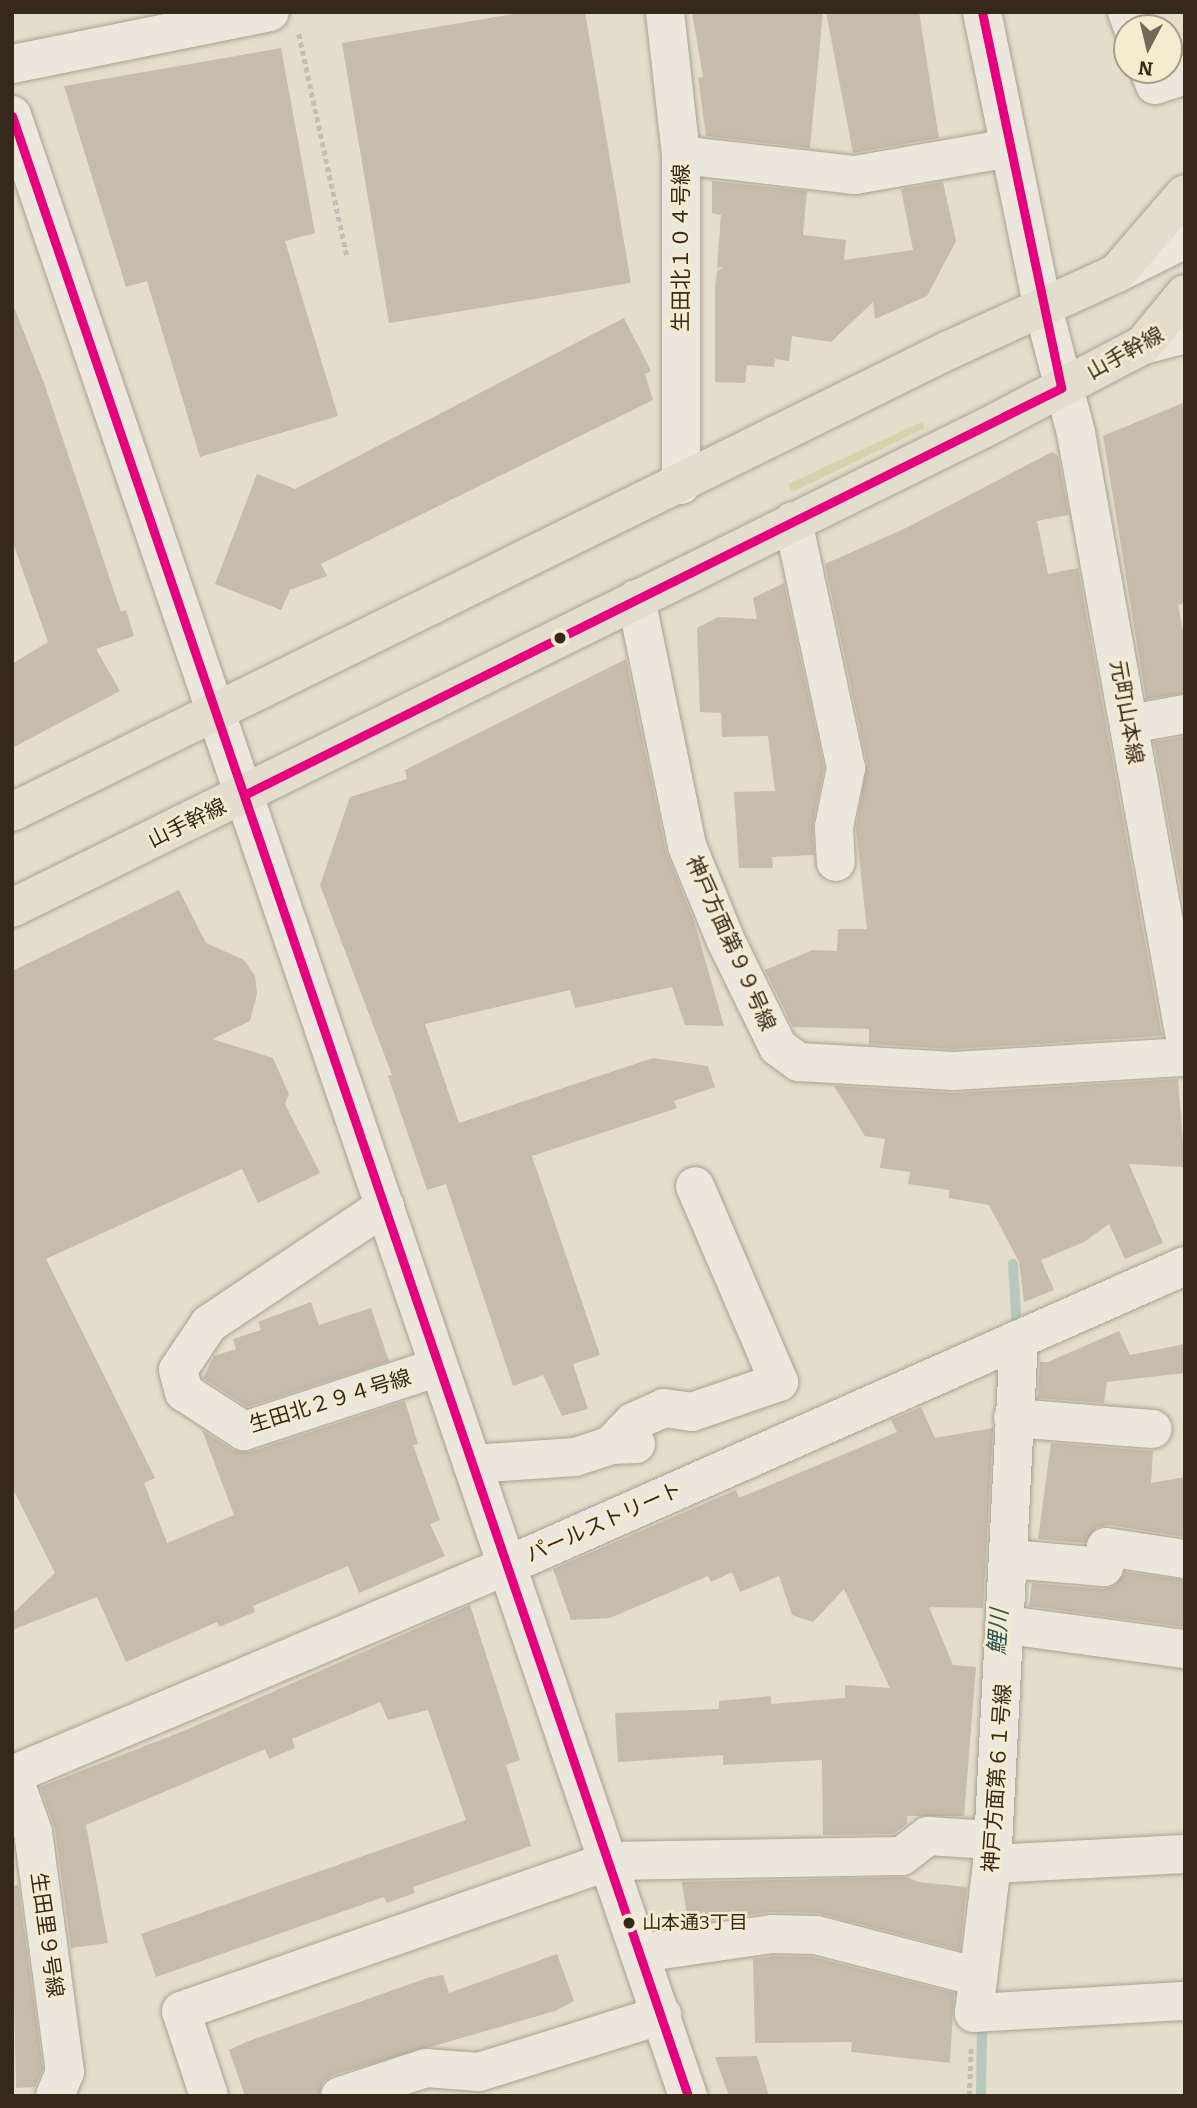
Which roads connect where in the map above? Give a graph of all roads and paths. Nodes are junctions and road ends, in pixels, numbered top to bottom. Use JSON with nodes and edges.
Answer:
{"nodes":[{"id":1,"x":665,"y":12,"type":"edge"},
{"id":2,"x":982,"y":12,"type":"edge"},
{"id":3,"x":284,"y":19,"type":"edge"},
{"id":4,"x":12,"y":64,"type":"edge"},
{"id":5,"x":12,"y":115,"type":"edge"},
{"id":6,"x":1010,"y":148,"type":"junction"},
{"id":7,"x":681,"y":155,"type":"junction"},
{"id":8,"x":1185,"y":194,"type":"edge"},
{"id":9,"x":28,"y":208,"type":"edge"},
{"id":10,"x":1185,"y":239,"type":"edge"},
{"id":11,"x":347,"y":256,"type":"dead end"},
{"id":12,"x":1117,"y":273,"type":"junction"},
{"id":13,"x":1185,"y":294,"type":"edge"},
{"id":14,"x":1043,"y":308,"type":"junction"},
{"id":15,"x":1185,"y":320,"type":"edge"},
{"id":16,"x":1185,"y":334,"type":"edge"},
{"id":17,"x":1143,"y":345,"type":"junction"},
{"id":18,"x":1061,"y":388,"type":"junction"},
{"id":19,"x":681,"y":485,"type":"junction"},
{"id":20,"x":793,"y":521,"type":"junction"},
{"id":21,"x":636,"y":599,"type":"junction"},
{"id":22,"x":215,"y":714,"type":"junction"},
{"id":23,"x":1185,"y":714,"type":"edge"},
{"id":24,"x":1130,"y":724,"type":"junction"},
{"id":25,"x":244,"y":794,"type":"junction"},
{"id":26,"x":12,"y":812,"type":"edge"},
{"id":27,"x":835,"y":862,"type":"dead end"},
{"id":28,"x":12,"y":908,"type":"edge"},
{"id":29,"x":1185,"y":1038,"type":"edge"},
{"id":30,"x":1185,"y":1057,"type":"edge"},
{"id":31,"x":695,"y":1186,"type":"dead end"},
{"id":32,"x":385,"y":1206,"type":"junction"},
{"id":33,"x":1185,"y":1266,"type":"edge"},
{"id":34,"x":1017,"y":1340,"type":"junction"},
{"id":35,"x":439,"y":1367,"type":"junction"},
{"id":36,"x":1013,"y":1418,"type":"junction"},
{"id":37,"x":1153,"y":1429,"type":"dead end"},
{"id":38,"x":472,"y":1464,"type":"junction"},
{"id":39,"x":1010,"y":1559,"type":"junction"},
{"id":40,"x":1185,"y":1559,"type":"edge"},
{"id":41,"x":506,"y":1566,"type":"junction"},
{"id":42,"x":1007,"y":1625,"type":"junction"},
{"id":43,"x":1185,"y":1649,"type":"edge"},
{"id":44,"x":12,"y":1774,"type":"edge"},
{"id":45,"x":982,"y":1846,"type":"junction"},
{"id":46,"x":1185,"y":1854,"type":"edge"},
{"id":47,"x":610,"y":1861,"type":"junction"},
{"id":48,"x":640,"y":1953,"type":"junction"},
{"id":49,"x":976,"y":1995,"type":"junction"},
{"id":50,"x":1185,"y":2001,"type":"edge"},
{"id":51,"x":662,"y":2015,"type":"junction"},
{"id":52,"x":55,"y":2096,"type":"edge"},
{"id":53,"x":209,"y":2096,"type":"edge"},
{"id":54,"x":340,"y":2096,"type":"edge"},
{"id":55,"x":688,"y":2096,"type":"edge"},
{"id":56,"x":969,"y":2096,"type":"edge"}],
"edges":[{"from":1,"to":7,"type":"street","name":"生田北１０４号線"},
{"from":2,"to":6,"type":"street","name":"元町山本線"},
{"from":3,"to":4,"type":"street"},
{"from":3,"to":11,"type":"path"},
{"from":5,"to":9,"type":"street"},
{"from":6,"to":7,"type":"street"},
{"from":6,"to":14,"type":"street","name":"元町山本線"},
{"from":7,"to":19,"type":"street","name":"生田北１０４号線"},
{"from":8,"to":12,"type":"main road"},
{"from":9,"to":22,"type":"street"},
{"from":10,"to":12,"type":"street"},
{"from":12,"to":14,"type":"main road"},
{"from":13,"to":17,"type":"main road"},
{"from":14,"to":18,"type":"street","name":"元町山本線"},
{"from":14,"to":19,"type":"main road"},
{"from":15,"to":17,"type":"street","name":"山手幹線"},
{"from":16,"to":17,"type":"street"},
{"from":17,"to":18,"type":"main road","name":"山手幹線"},
{"from":18,"to":20,"type":"main road","name":"山手幹線"},
{"from":18,"to":24,"type":"street","name":"元町山本線"},
{"from":19,"to":22,"type":"main road"},
{"from":20,"to":21,"type":"main road","name":"山手幹線"},
{"from":20,"to":27,"type":"street"},
{"from":21,"to":25,"type":"main road","name":"山手幹線"},
{"from":21,"to":30,"type":"street","name":"神戸方面第９９号線"},
{"from":22,"to":25,"type":"street"},
{"from":22,"to":26,"type":"main road"},
{"from":23,"to":24,"type":"street"},
{"from":24,"to":29,"type":"street","name":"元町山本線"},
{"from":25,"to":28,"type":"main road","name":"山手幹線"},
{"from":25,"to":32,"type":"street"},
{"from":31,"to":38,"type":"street"},
{"from":32,"to":35,"type":"street"},
{"from":32,"to":35,"type":"street","name":"生田北２９４号線"},
{"from":33,"to":34,"type":"street","name":"パールストリート"},
{"from":34,"to":36,"type":"street","name":"神戸方面第６１号線"},
{"from":34,"to":41,"type":"street","name":"パールストリート"},
{"from":35,"to":38,"type":"street"},
{"from":36,"to":37,"type":"street"},
{"from":36,"to":39,"type":"street","name":"神戸方面第６１号線"},
{"from":38,"to":41,"type":"street"},
{"from":39,"to":40,"type":"street"},
{"from":39,"to":42,"type":"street","name":"神戸方面第６１号線"},
{"from":41,"to":44,"type":"street","name":"パールストリート"},
{"from":41,"to":47,"type":"street"},
{"from":42,"to":43,"type":"street"},
{"from":42,"to":45,"type":"street","name":"神戸方面第６１号線"},
{"from":44,"to":52,"type":"street","name":"生田里９号線"},
{"from":45,"to":46,"type":"street"},
{"from":45,"to":47,"type":"street"},
{"from":45,"to":49,"type":"street","name":"神戸方面第６１号線"},
{"from":47,"to":48,"type":"street"},
{"from":47,"to":53,"type":"street"},
{"from":48,"to":49,"type":"street"},
{"from":48,"to":51,"type":"street"},
{"from":49,"to":50,"type":"street"},
{"from":49,"to":56,"type":"path"},
{"from":51,"to":54,"type":"street"},
{"from":51,"to":55,"type":"street"}]}
